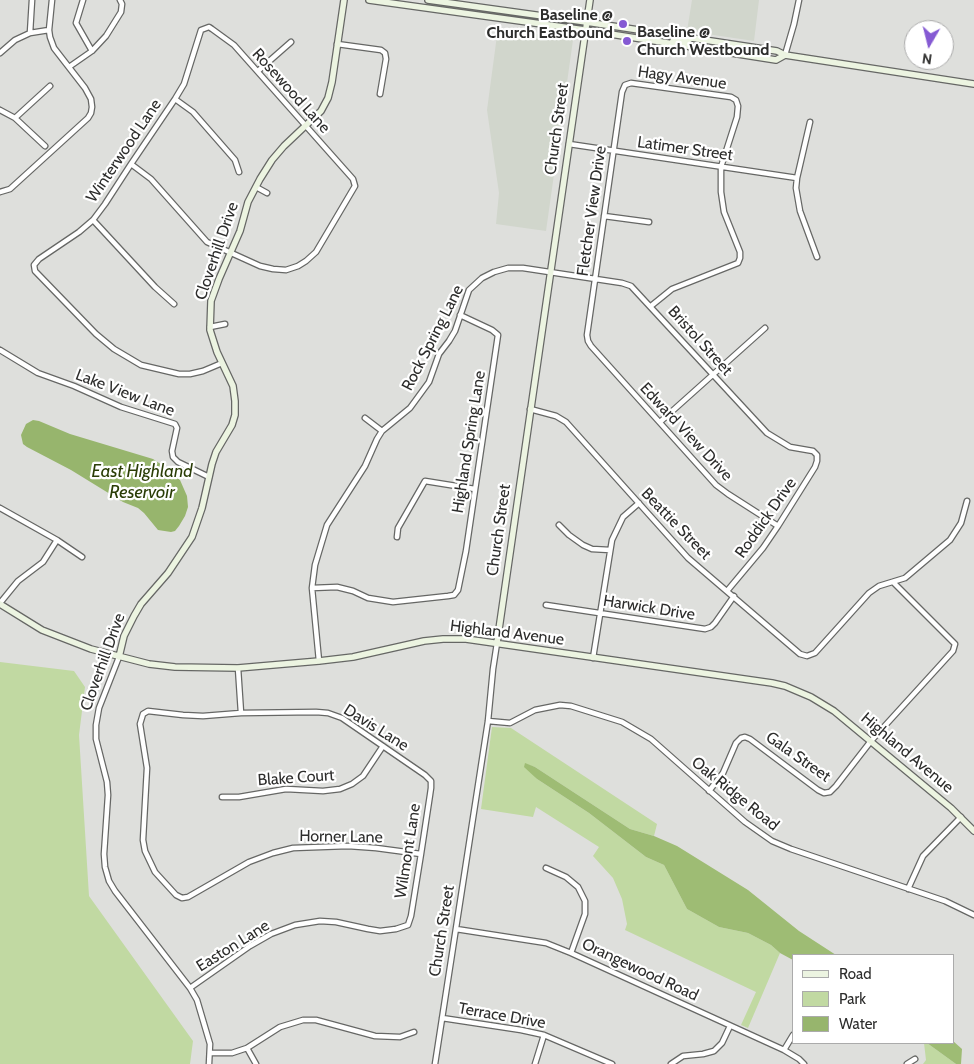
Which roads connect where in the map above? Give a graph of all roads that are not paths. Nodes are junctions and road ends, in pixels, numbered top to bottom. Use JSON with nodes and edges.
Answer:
{"nodes":[{"id":1,"x":32,"y":0,"type":"edge"},
{"id":2,"x":52,"y":0,"type":"edge"},
{"id":3,"x":83,"y":0,"type":"edge"},
{"id":4,"x":120,"y":0,"type":"edge"},
{"id":5,"x":344,"y":0,"type":"edge"},
{"id":6,"x":369,"y":0,"type":"edge"},
{"id":7,"x":428,"y":0,"type":"edge"},
{"id":8,"x":590,"y":0,"type":"edge"},
{"id":9,"x":799,"y":1,"type":"edge"},
{"id":10,"x":586,"y":22,"type":"junction"},
{"id":11,"x":204,"y":28,"type":"joint"},
{"id":12,"x":49,"y":30,"type":"junction"},
{"id":13,"x":585,"y":30,"type":"junction"},
{"id":14,"x":30,"y":32,"type":"junction"},
{"id":15,"x":690,"y":38,"type":"junction"},
{"id":16,"x":651,"y":41,"type":"junction"},
{"id":17,"x":291,"y":42,"type":"dead end"},
{"id":18,"x":337,"y":44,"type":"junction"},
{"id":19,"x":92,"y":50,"type":"junction"},
{"id":20,"x":0,"y":53,"type":"edge"},
{"id":21,"x":785,"y":55,"type":"junction"},
{"id":22,"x":69,"y":68,"type":"junction"},
{"id":23,"x":258,"y":72,"type":"junction"},
{"id":24,"x":974,"y":84,"type":"edge"},
{"id":25,"x":625,"y":85,"type":"joint"},
{"id":26,"x":50,"y":86,"type":"dead end"},
{"id":27,"x":380,"y":94,"type":"dead end"},
{"id":28,"x":175,"y":99,"type":"junction"},
{"id":29,"x":0,"y":110,"type":"edge"},
{"id":30,"x":15,"y":118,"type":"junction"},
{"id":31,"x":810,"y":122,"type":"dead end"},
{"id":32,"x":306,"y":125,"type":"junction"},
{"id":33,"x":569,"y":144,"type":"junction"},
{"id":34,"x":45,"y":146,"type":"dead end"},
{"id":35,"x":614,"y":151,"type":"junction"},
{"id":36,"x":131,"y":164,"type":"junction"},
{"id":37,"x":721,"y":167,"type":"junction"},
{"id":38,"x":239,"y":172,"type":"dead end"},
{"id":39,"x":797,"y":178,"type":"junction"},
{"id":40,"x":256,"y":187,"type":"junction"},
{"id":41,"x":0,"y":192,"type":"edge"},
{"id":42,"x":267,"y":193,"type":"dead end"},
{"id":43,"x":604,"y":216,"type":"junction"},
{"id":44,"x":93,"y":220,"type":"junction"},
{"id":45,"x":649,"y":222,"type":"dead end"},
{"id":46,"x":230,"y":253,"type":"junction"},
{"id":47,"x":817,"y":257,"type":"dead end"},
{"id":48,"x":550,"y":272,"type":"junction"},
{"id":49,"x":596,"y":279,"type":"junction"},
{"id":50,"x":174,"y":304,"type":"dead end"},
{"id":51,"x":651,"y":306,"type":"junction"},
{"id":52,"x":460,"y":315,"type":"junction"},
{"id":53,"x":225,"y":324,"type":"dead end"},
{"id":54,"x":210,"y":327,"type":"junction"},
{"id":55,"x":765,"y":328,"type":"dead end"},
{"id":56,"x":588,"y":341,"type":"joint"},
{"id":57,"x":0,"y":350,"type":"edge"},
{"id":58,"x":222,"y":363,"type":"junction"},
{"id":59,"x":713,"y":374,"type":"junction"},
{"id":60,"x":530,"y":409,"type":"junction"},
{"id":61,"x":366,"y":418,"type":"dead end"},
{"id":62,"x":660,"y":422,"type":"junction"},
{"id":63,"x":382,"y":431,"type":"junction"},
{"id":64,"x":817,"y":455,"type":"joint"},
{"id":65,"x":209,"y":477,"type":"junction"},
{"id":66,"x":475,"y":489,"type":"junction"},
{"id":67,"x":967,"y":501,"type":"dead end"},
{"id":68,"x":639,"y":503,"type":"junction"},
{"id":69,"x":0,"y":508,"type":"edge"},
{"id":70,"x":558,"y":525,"type":"dead end"},
{"id":71,"x":778,"y":526,"type":"junction"},
{"id":72,"x":397,"y":537,"type":"dead end"},
{"id":73,"x":57,"y":540,"type":"junction"},
{"id":74,"x":610,"y":550,"type":"junction"},
{"id":75,"x":82,"y":557,"type":"dead end"},
{"id":76,"x":894,"y":582,"type":"junction"},
{"id":77,"x":312,"y":588,"type":"junction"},
{"id":78,"x":727,"y":591,"type":"junction"},
{"id":79,"x":734,"y":596,"type":"junction"},
{"id":80,"x":0,"y":604,"type":"edge"},
{"id":81,"x":546,"y":605,"type":"dead end"},
{"id":82,"x":600,"y":613,"type":"junction"},
{"id":83,"x":497,"y":643,"type":"junction"},
{"id":84,"x":119,"y":657,"type":"junction"},
{"id":85,"x":593,"y":658,"type":"junction"},
{"id":86,"x":319,"y":661,"type":"junction"},
{"id":87,"x":238,"y":668,"type":"junction"},
{"id":88,"x":241,"y":713,"type":"junction"},
{"id":89,"x":488,"y":721,"type":"junction"},
{"id":90,"x":871,"y":741,"type":"junction"},
{"id":91,"x":383,"y":746,"type":"junction"},
{"id":92,"x":431,"y":781,"type":"joint"},
{"id":93,"x":709,"y":791,"type":"junction"},
{"id":94,"x":222,"y":797,"type":"dead end"},
{"id":95,"x":961,"y":817,"type":"junction"},
{"id":96,"x":974,"y":831,"type":"edge"},
{"id":97,"x":421,"y":854,"type":"junction"},
{"id":98,"x":546,"y":868,"type":"dead end"},
{"id":99,"x":908,"y":889,"type":"junction"},
{"id":100,"x":182,"y":898,"type":"joint"},
{"id":101,"x":974,"y":916,"type":"edge"},
{"id":102,"x":408,"y":925,"type":"joint"},
{"id":103,"x":456,"y":929,"type":"junction"},
{"id":104,"x":572,"y":953,"type":"junction"},
{"id":105,"x":190,"y":988,"type":"junction"},
{"id":106,"x":442,"y":1018,"type":"junction"},
{"id":107,"x":730,"y":1026,"type":"junction"},
{"id":108,"x":414,"y":1032,"type":"dead end"},
{"id":109,"x":544,"y":1036,"type":"junction"},
{"id":110,"x":792,"y":1037,"type":"edge"},
{"id":111,"x":247,"y":1048,"type":"junction"},
{"id":112,"x":784,"y":1050,"type":"junction"},
{"id":113,"x":210,"y":1053,"type":"junction"},
{"id":114,"x":915,"y":1059,"type":"dead end"},
{"id":115,"x":209,"y":1064,"type":"edge"},
{"id":116,"x":256,"y":1064,"type":"edge"},
{"id":117,"x":435,"y":1064,"type":"edge"},
{"id":118,"x":535,"y":1064,"type":"edge"},
{"id":119,"x":612,"y":1064,"type":"edge"},
{"id":120,"x":671,"y":1064,"type":"edge"},
{"id":121,"x":804,"y":1064,"type":"edge"},
{"id":122,"x":907,"y":1064,"type":"edge"}],
"edges":[{"from":1,"to":14,"type":"street"},
{"from":2,"to":12,"type":"street"},
{"from":3,"to":19,"type":"street"},
{"from":4,"to":19,"type":"street"},
{"from":5,"to":18,"type":"main road","name":"Cloverhill Drive"},
{"from":6,"to":13,"type":"main road"},
{"from":7,"to":10,"type":"main road"},
{"from":8,"to":10,"type":"main road","name":"Church Street"},
{"from":9,"to":21,"type":"street"},
{"from":10,"to":13,"type":"main road","name":"Church Street"},
{"from":10,"to":15,"type":"main road"},
{"from":11,"to":23,"type":"street","name":"Rosewood Lane"},
{"from":11,"to":28,"type":"street","name":"Winterwood Lane"},
{"from":12,"to":14,"type":"street"},
{"from":12,"to":22,"type":"street"},
{"from":13,"to":16,"type":"main road"},
{"from":13,"to":33,"type":"main road","name":"Church Street"},
{"from":14,"to":20,"type":"street"},
{"from":15,"to":16,"type":"main road"},
{"from":15,"to":21,"type":"main road"},
{"from":16,"to":21,"type":"main road"},
{"from":17,"to":23,"type":"street"},
{"from":18,"to":27,"type":"street"},
{"from":18,"to":32,"type":"main road","name":"Cloverhill Drive"},
{"from":19,"to":22,"type":"street"},
{"from":21,"to":24,"type":"main road"},
{"from":22,"to":41,"type":"street"},
{"from":23,"to":32,"type":"street","name":"Rosewood Lane"},
{"from":25,"to":35,"type":"street","name":"Fletcher View Drive"},
{"from":25,"to":37,"type":"street","name":"Hagy Avenue"},
{"from":26,"to":30,"type":"street"},
{"from":28,"to":36,"type":"street","name":"Winterwood Lane"},
{"from":28,"to":38,"type":"street"},
{"from":29,"to":30,"type":"street"},
{"from":30,"to":34,"type":"street"},
{"from":31,"to":39,"type":"street"},
{"from":32,"to":40,"type":"main road","name":"Cloverhill Drive"},
{"from":32,"to":46,"type":"street","name":"Rosewood Lane"},
{"from":33,"to":35,"type":"street","name":"Latimer Street"},
{"from":33,"to":48,"type":"main road","name":"Church Street"},
{"from":35,"to":37,"type":"street","name":"Latimer Street"},
{"from":35,"to":43,"type":"street","name":"Fletcher View Drive"},
{"from":36,"to":44,"type":"street","name":"Winterwood Lane"},
{"from":36,"to":46,"type":"street"},
{"from":37,"to":39,"type":"street","name":"Latimer Street"},
{"from":37,"to":51,"type":"street"},
{"from":39,"to":47,"type":"street"},
{"from":40,"to":42,"type":"street","name":"Cloverhill Drive"},
{"from":40,"to":46,"type":"main road","name":"Cloverhill Drive"},
{"from":43,"to":45,"type":"street"},
{"from":43,"to":49,"type":"street","name":"Fletcher View Drive"},
{"from":44,"to":50,"type":"street"},
{"from":44,"to":58,"type":"street","name":"Winterwood Lane"},
{"from":46,"to":54,"type":"main road","name":"Cloverhill Drive"},
{"from":48,"to":49,"type":"street","name":"Bristol Street"},
{"from":48,"to":52,"type":"street","name":"Rock Spring Lane"},
{"from":48,"to":60,"type":"main road","name":"Church Street"},
{"from":49,"to":51,"type":"street","name":"Bristol Street"},
{"from":49,"to":56,"type":"street","name":"Fletcher View Drive"},
{"from":51,"to":59,"type":"street","name":"Bristol Street"},
{"from":52,"to":63,"type":"street","name":"Rock Spring Lane"},
{"from":52,"to":66,"type":"street","name":"Highland Spring Lane"},
{"from":53,"to":54,"type":"street"},
{"from":54,"to":58,"type":"main road","name":"Cloverhill Drive"},
{"from":55,"to":59,"type":"street"},
{"from":56,"to":62,"type":"street","name":"Edward View Drive"},
{"from":57,"to":65,"type":"street","name":"Lake View Lane"},
{"from":58,"to":65,"type":"main road","name":"Cloverhill Drive"},
{"from":59,"to":62,"type":"street"},
{"from":59,"to":64,"type":"street","name":"Bristol Street"},
{"from":60,"to":68,"type":"street","name":"Beattie Street"},
{"from":60,"to":83,"type":"main road","name":"Church Street"},
{"from":61,"to":63,"type":"street"},
{"from":62,"to":71,"type":"street","name":"Edward View Drive"},
{"from":63,"to":77,"type":"street","name":"Rock Spring Lane"},
{"from":64,"to":71,"type":"street","name":"Roddick Drive"},
{"from":65,"to":84,"type":"main road","name":"Cloverhill Drive"},
{"from":66,"to":72,"type":"street"},
{"from":66,"to":77,"type":"street","name":"Highland Spring Lane"},
{"from":67,"to":76,"type":"street"},
{"from":68,"to":74,"type":"street"},
{"from":68,"to":78,"type":"street","name":"Beattie Street"},
{"from":69,"to":73,"type":"street"},
{"from":70,"to":74,"type":"street"},
{"from":71,"to":78,"type":"street","name":"Roddick Drive"},
{"from":73,"to":75,"type":"street"},
{"from":73,"to":80,"type":"street"},
{"from":74,"to":82,"type":"street"},
{"from":76,"to":79,"type":"street","name":"Beattie Street"},
{"from":76,"to":90,"type":"street","name":"Gala Street"},
{"from":77,"to":86,"type":"street","name":"Rock Spring Lane"},
{"from":78,"to":79,"type":"street","name":"Beattie Street"},
{"from":79,"to":82,"type":"street","name":"Harwick Drive"},
{"from":80,"to":84,"type":"main road","name":"Highland Avenue"},
{"from":81,"to":82,"type":"street","name":"Harwick Drive"},
{"from":82,"to":85,"type":"street"},
{"from":83,"to":85,"type":"main road","name":"Highland Avenue"},
{"from":83,"to":86,"type":"main road","name":"Highland Avenue"},
{"from":83,"to":89,"type":"street","name":"Church Street"},
{"from":84,"to":87,"type":"main road","name":"Highland Avenue"},
{"from":84,"to":105,"type":"street","name":"Cloverhill Drive"},
{"from":85,"to":90,"type":"main road","name":"Highland Avenue"},
{"from":86,"to":87,"type":"main road","name":"Highland Avenue"},
{"from":87,"to":88,"type":"street"},
{"from":88,"to":91,"type":"street","name":"Davis Lane"},
{"from":88,"to":100,"type":"street","name":"Davis Lane"},
{"from":89,"to":93,"type":"street","name":"Oak Ridge Road"},
{"from":89,"to":103,"type":"street","name":"Church Street"},
{"from":90,"to":93,"type":"street","name":"Gala Street"},
{"from":90,"to":95,"type":"main road","name":"Highland Avenue"},
{"from":91,"to":92,"type":"street","name":"Davis Lane"},
{"from":91,"to":94,"type":"street","name":"Blake Court"},
{"from":92,"to":97,"type":"street","name":"Wilmont Lane"},
{"from":93,"to":99,"type":"street","name":"Oak Ridge Road"},
{"from":95,"to":96,"type":"main road","name":"Highland Avenue"},
{"from":95,"to":99,"type":"street"},
{"from":97,"to":100,"type":"street","name":"Horner Lane"},
{"from":97,"to":102,"type":"street","name":"Wilmont Lane"},
{"from":98,"to":104,"type":"street"},
{"from":99,"to":101,"type":"street","name":"Oak Ridge Road"},
{"from":102,"to":105,"type":"street","name":"Easton Lane"},
{"from":103,"to":104,"type":"street","name":"Orangewood Road"},
{"from":103,"to":106,"type":"street","name":"Church Street"},
{"from":104,"to":107,"type":"street","name":"Orangewood Road"},
{"from":105,"to":113,"type":"street","name":"Cloverhill Drive"},
{"from":106,"to":109,"type":"street","name":"Terrace Drive"},
{"from":106,"to":117,"type":"street","name":"Church Street"},
{"from":107,"to":112,"type":"street","name":"Orangewood Road"},
{"from":107,"to":120,"type":"street"},
{"from":108,"to":111,"type":"street"},
{"from":109,"to":118,"type":"street"},
{"from":109,"to":119,"type":"street","name":"Terrace Drive"},
{"from":110,"to":112,"type":"street"},
{"from":111,"to":113,"type":"street"},
{"from":111,"to":116,"type":"street"},
{"from":112,"to":121,"type":"street","name":"Orangewood Road"},
{"from":113,"to":115,"type":"street","name":"Cloverhill Drive"},
{"from":114,"to":122,"type":"street"}]}
